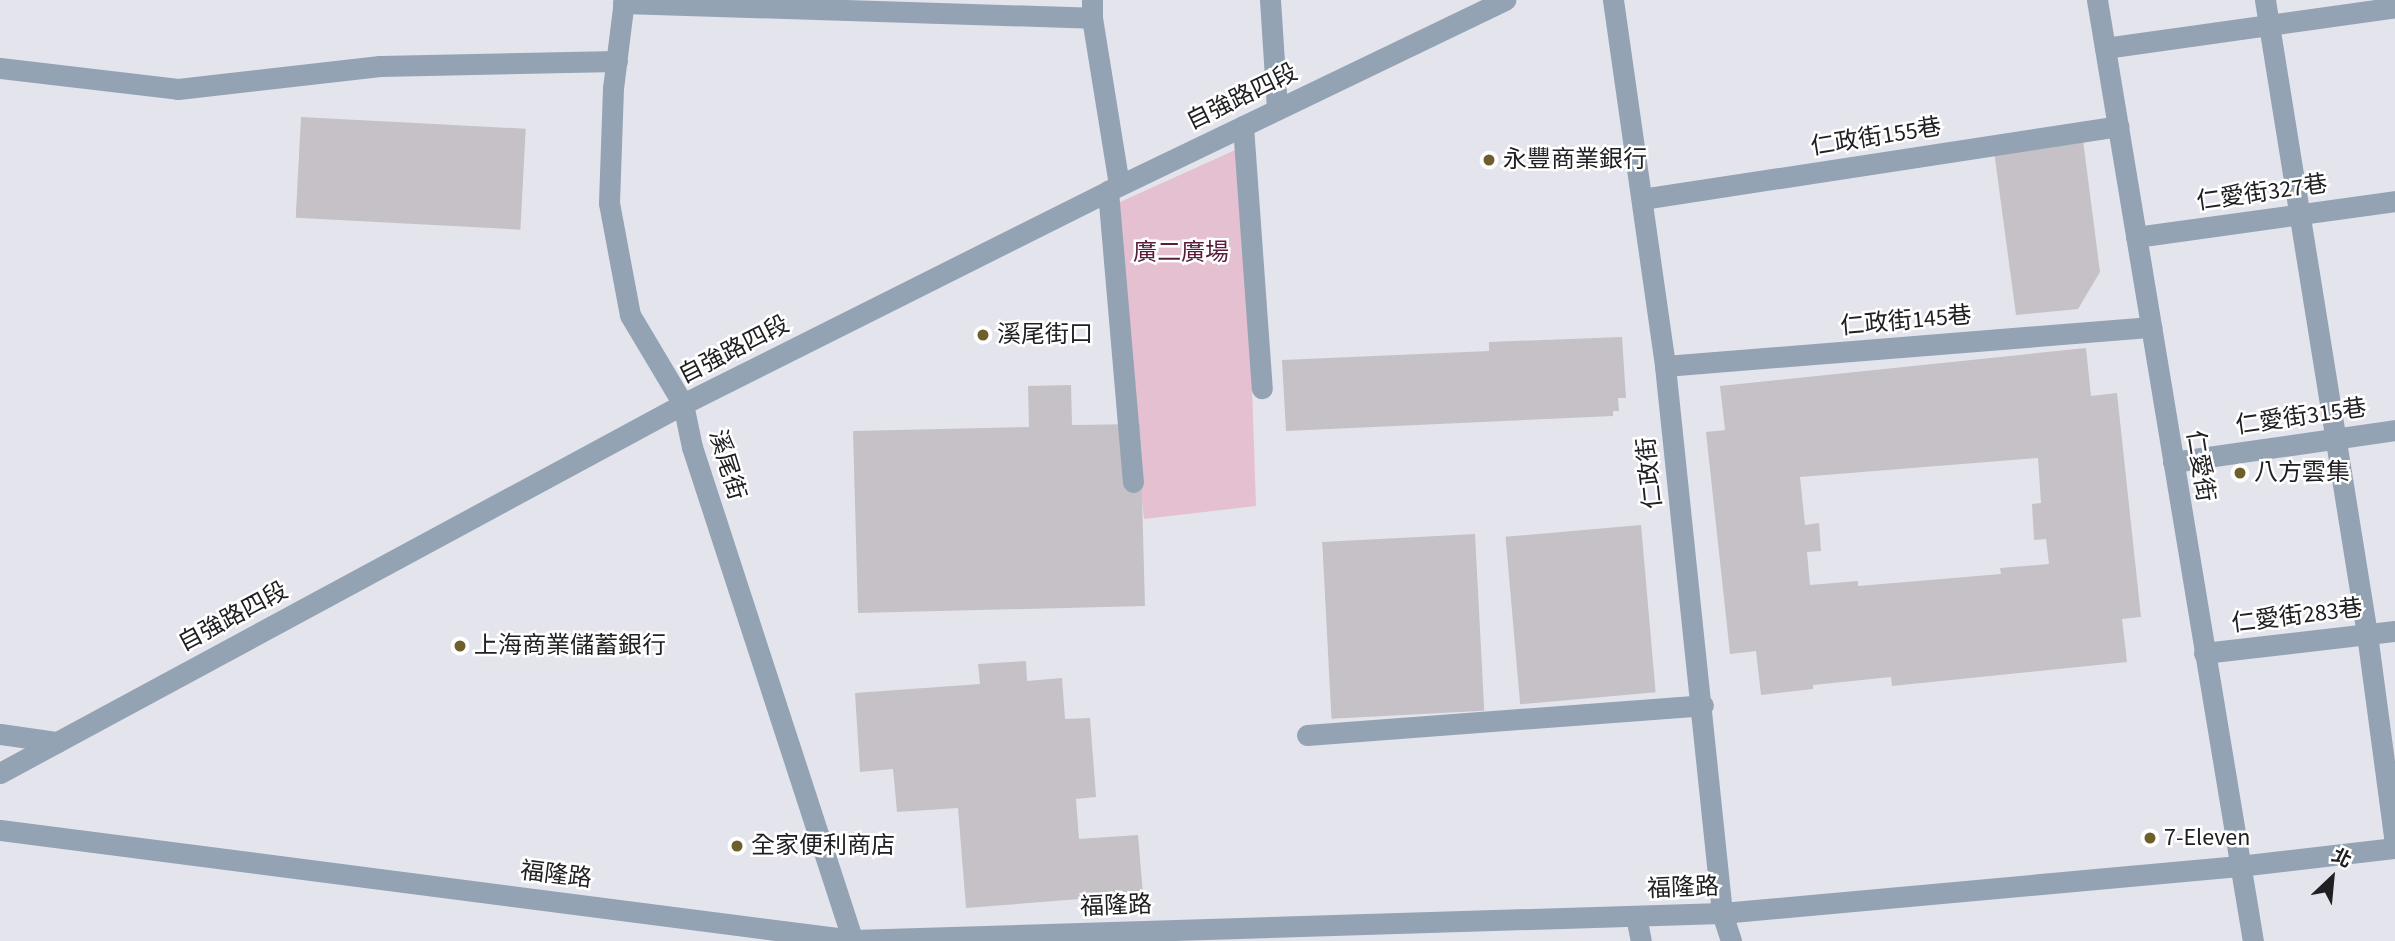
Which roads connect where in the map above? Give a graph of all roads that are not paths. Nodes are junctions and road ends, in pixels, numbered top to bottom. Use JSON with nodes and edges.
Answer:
{"nodes":[{"id":1,"x":1270,"y":0,"type":"edge"},
{"id":2,"x":1505,"y":0,"type":"edge"},
{"id":3,"x":1613,"y":0,"type":"edge"},
{"id":4,"x":2098,"y":0,"type":"edge"},
{"id":5,"x":2265,"y":0,"type":"edge"},
{"id":6,"x":624,"y":1,"type":"edge"},
{"id":7,"x":2395,"y":8,"type":"edge"},
{"id":8,"x":1092,"y":9,"type":"edge"},
{"id":9,"x":2269,"y":23,"type":"junction"},
{"id":10,"x":2105,"y":48,"type":"junction"},
{"id":11,"x":617,"y":61,"type":"junction"},
{"id":12,"x":0,"y":68,"type":"edge"},
{"id":13,"x":1278,"y":109,"type":"junction"},
{"id":14,"x":1242,"y":126,"type":"junction"},
{"id":15,"x":2118,"y":127,"type":"junction"},
{"id":16,"x":1113,"y":188,"type":"junction"},
{"id":17,"x":1642,"y":199,"type":"junction"},
{"id":18,"x":2395,"y":201,"type":"edge"},
{"id":19,"x":2301,"y":215,"type":"junction"},
{"id":20,"x":2136,"y":237,"type":"junction"},
{"id":21,"x":2151,"y":327,"type":"junction"},
{"id":22,"x":1665,"y":366,"type":"junction"},
{"id":23,"x":1262,"y":388,"type":"dead end"},
{"id":24,"x":683,"y":404,"type":"junction"},
{"id":25,"x":2395,"y":430,"type":"edge"},
{"id":26,"x":2336,"y":439,"type":"junction"},
{"id":27,"x":2172,"y":462,"type":"junction"},
{"id":28,"x":1133,"y":482,"type":"dead end"},
{"id":29,"x":2395,"y":631,"type":"edge"},
{"id":30,"x":2367,"y":634,"type":"junction"},
{"id":31,"x":2204,"y":653,"type":"junction"},
{"id":32,"x":1703,"y":705,"type":"junction"},
{"id":33,"x":0,"y":734,"type":"edge"},
{"id":34,"x":1307,"y":735,"type":"dead end"},
{"id":35,"x":57,"y":742,"type":"junction"},
{"id":36,"x":0,"y":773,"type":"edge"},
{"id":37,"x":0,"y":830,"type":"edge"},
{"id":38,"x":2395,"y":843,"type":"edge"},
{"id":39,"x":2395,"y":848,"type":"edge"},
{"id":40,"x":2239,"y":866,"type":"junction"},
{"id":41,"x":1723,"y":913,"type":"junction"},
{"id":42,"x":1636,"y":916,"type":"junction"},
{"id":43,"x":853,"y":941,"type":"edge"},
{"id":44,"x":1641,"y":941,"type":"edge"},
{"id":45,"x":1731,"y":941,"type":"edge"},
{"id":46,"x":2253,"y":941,"type":"edge"}],
"edges":[{"from":1,"to":13,"type":"street"},
{"from":2,"to":13,"type":"street","name":"自強路四段"},
{"from":3,"to":17,"type":"street","name":"仁政街"},
{"from":4,"to":10,"type":"street","name":"仁愛街"},
{"from":5,"to":9,"type":"street"},
{"from":6,"to":8,"type":"street"},
{"from":6,"to":11,"type":"street","name":"溪尾街"},
{"from":7,"to":9,"type":"street"},
{"from":8,"to":16,"type":"street"},
{"from":9,"to":10,"type":"street"},
{"from":9,"to":19,"type":"street"},
{"from":10,"to":15,"type":"street","name":"仁愛街"},
{"from":11,"to":12,"type":"street"},
{"from":11,"to":24,"type":"street","name":"溪尾街"},
{"from":13,"to":14,"type":"street","name":"自強路四段"},
{"from":14,"to":16,"type":"street","name":"自強路四段"},
{"from":14,"to":23,"type":"street"},
{"from":15,"to":17,"type":"street","name":"仁政街155巷"},
{"from":15,"to":20,"type":"street","name":"仁愛街"},
{"from":16,"to":24,"type":"street","name":"自強路四段"},
{"from":16,"to":28,"type":"street"},
{"from":17,"to":22,"type":"street","name":"仁政街"},
{"from":18,"to":19,"type":"street","name":"仁愛街327巷"},
{"from":19,"to":20,"type":"street","name":"仁愛街327巷"},
{"from":19,"to":26,"type":"street"},
{"from":20,"to":21,"type":"street","name":"仁愛街"},
{"from":21,"to":22,"type":"street","name":"仁政街145巷"},
{"from":21,"to":27,"type":"street","name":"仁愛街"},
{"from":22,"to":32,"type":"street","name":"仁政街"},
{"from":24,"to":35,"type":"street","name":"自強路四段"},
{"from":24,"to":43,"type":"street","name":"溪尾街"},
{"from":25,"to":26,"type":"street","name":"仁愛街315巷"},
{"from":26,"to":27,"type":"street","name":"仁愛街315巷"},
{"from":26,"to":30,"type":"street"},
{"from":27,"to":31,"type":"street","name":"仁愛街"},
{"from":29,"to":30,"type":"street","name":"仁愛街283巷"},
{"from":30,"to":31,"type":"street","name":"仁愛街283巷"},
{"from":30,"to":38,"type":"street"},
{"from":31,"to":40,"type":"street","name":"仁愛街"},
{"from":32,"to":34,"type":"street"},
{"from":32,"to":41,"type":"street","name":"仁政街"},
{"from":33,"to":35,"type":"street"},
{"from":35,"to":36,"type":"street","name":"自強路四段"},
{"from":37,"to":43,"type":"street","name":"福隆路"},
{"from":39,"to":40,"type":"street","name":"福隆路"},
{"from":40,"to":41,"type":"street","name":"福隆路"},
{"from":40,"to":46,"type":"street","name":"仁愛街"},
{"from":41,"to":42,"type":"street","name":"福隆路"},
{"from":41,"to":45,"type":"street","name":"仁政街"},
{"from":42,"to":43,"type":"street","name":"福隆路"},
{"from":42,"to":44,"type":"street"}]}
